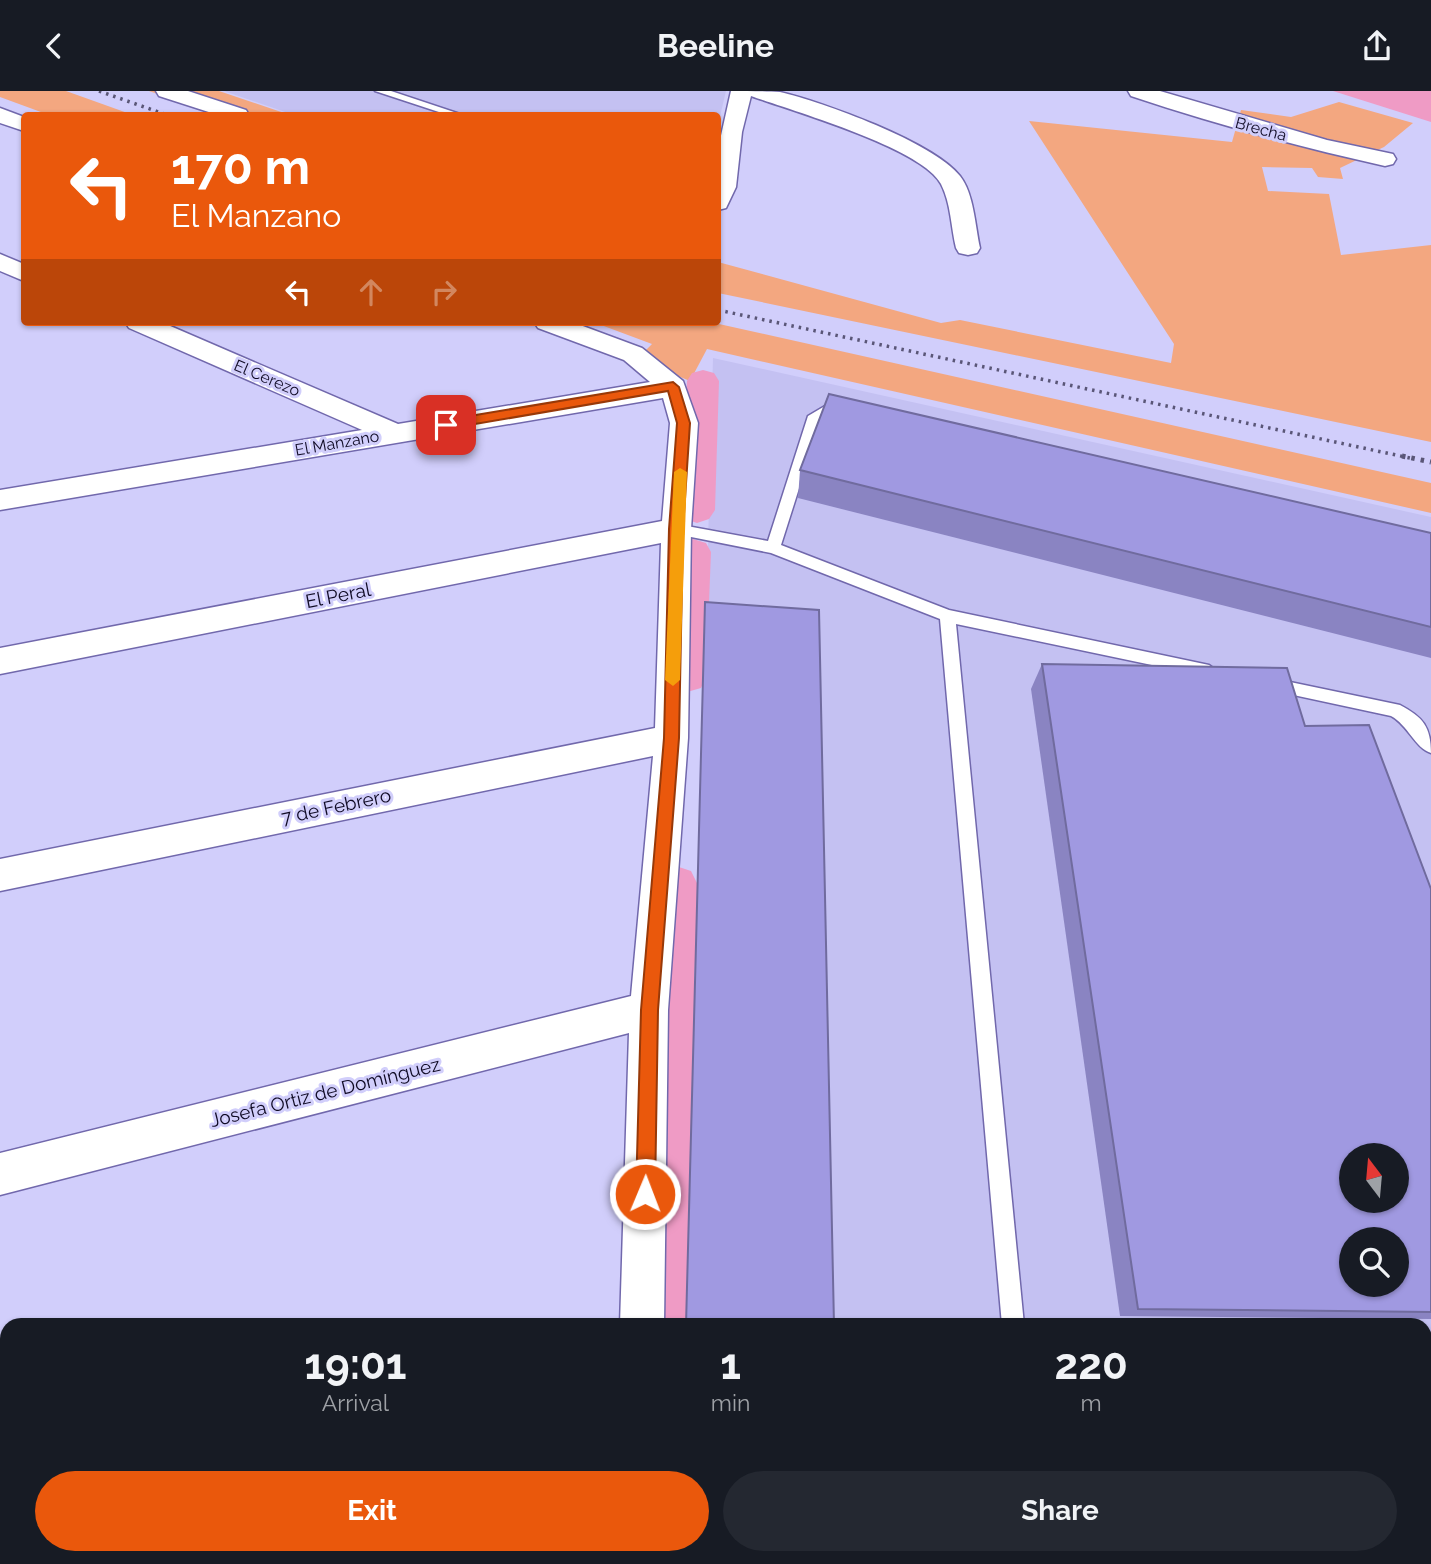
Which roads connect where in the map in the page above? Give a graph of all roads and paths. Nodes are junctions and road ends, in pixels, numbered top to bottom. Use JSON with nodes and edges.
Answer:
{"nodes":[{"id":1,"x":167,"y":91,"type":"edge"},
{"id":2,"x":380,"y":91,"type":"edge"},
{"id":3,"x":743,"y":91,"type":"edge"},
{"id":4,"x":757,"y":91,"type":"edge"},
{"id":5,"x":1139,"y":91,"type":"edge"},
{"id":6,"x":229,"y":112,"type":"edge"},
{"id":7,"x":448,"y":112,"type":"edge"},
{"id":8,"x":0,"y":115,"type":"edge"},
{"id":9,"x":21,"y":123,"type":"edge"},
{"id":10,"x":1385,"y":159,"type":"dead end"},
{"id":11,"x":721,"y":196,"type":"edge"},
{"id":12,"x":968,"y":248,"type":"dead end"},
{"id":13,"x":0,"y":263,"type":"edge"},
{"id":14,"x":21,"y":272,"type":"edge"},
{"id":15,"x":147,"y":326,"type":"edge"},
{"id":16,"x":558,"y":326,"type":"edge"},
{"id":17,"x":673,"y":387,"type":"junction"},
{"id":18,"x":858,"y":414,"type":"edge"},
{"id":19,"x":395,"y":433,"type":"junction"},
{"id":20,"x":0,"y":500,"type":"edge"},
{"id":21,"x":676,"y":529,"type":"junction"},
{"id":22,"x":773,"y":548,"type":"junction"},
{"id":23,"x":947,"y":615,"type":"junction"},
{"id":24,"x":0,"y":661,"type":"edge"},
{"id":25,"x":1232,"y":676,"type":"edge"},
{"id":26,"x":1259,"y":682,"type":"edge"},
{"id":27,"x":671,"y":738,"type":"junction"},
{"id":28,"x":1431,"y":746,"type":"edge"},
{"id":29,"x":0,"y":875,"type":"edge"},
{"id":30,"x":649,"y":1010,"type":"junction"},
{"id":31,"x":0,"y":1174,"type":"edge"},
{"id":32,"x":642,"y":1318,"type":"edge"},
{"id":33,"x":1012,"y":1318,"type":"edge"}],
"edges":[{"from":1,"to":6,"type":"street"},
{"from":2,"to":7,"type":"lane"},
{"from":3,"to":11,"type":"street"},
{"from":4,"to":12,"type":"street"},
{"from":5,"to":10,"type":"street","name":"Brecha"},
{"from":8,"to":9,"type":"street"},
{"from":13,"to":14,"type":"street"},
{"from":15,"to":19,"type":"street","name":"El Cerezo"},
{"from":16,"to":17,"type":"street"},
{"from":17,"to":19,"type":"street","name":"El Manzano"},
{"from":17,"to":21,"type":"street"},
{"from":18,"to":22,"type":"lane"},
{"from":19,"to":20,"type":"street","name":"El Manzano"},
{"from":21,"to":22,"type":"lane"},
{"from":21,"to":24,"type":"street","name":"El Peral"},
{"from":21,"to":27,"type":"street"},
{"from":22,"to":23,"type":"lane"},
{"from":23,"to":25,"type":"lane"},
{"from":23,"to":33,"type":"lane"},
{"from":26,"to":28,"type":"lane"},
{"from":27,"to":29,"type":"street","name":"7 de Febrero"},
{"from":27,"to":30,"type":"street"},
{"from":30,"to":31,"type":"street","name":"Josefa Ortiz de Domínguez"},
{"from":30,"to":32,"type":"street"}]}
